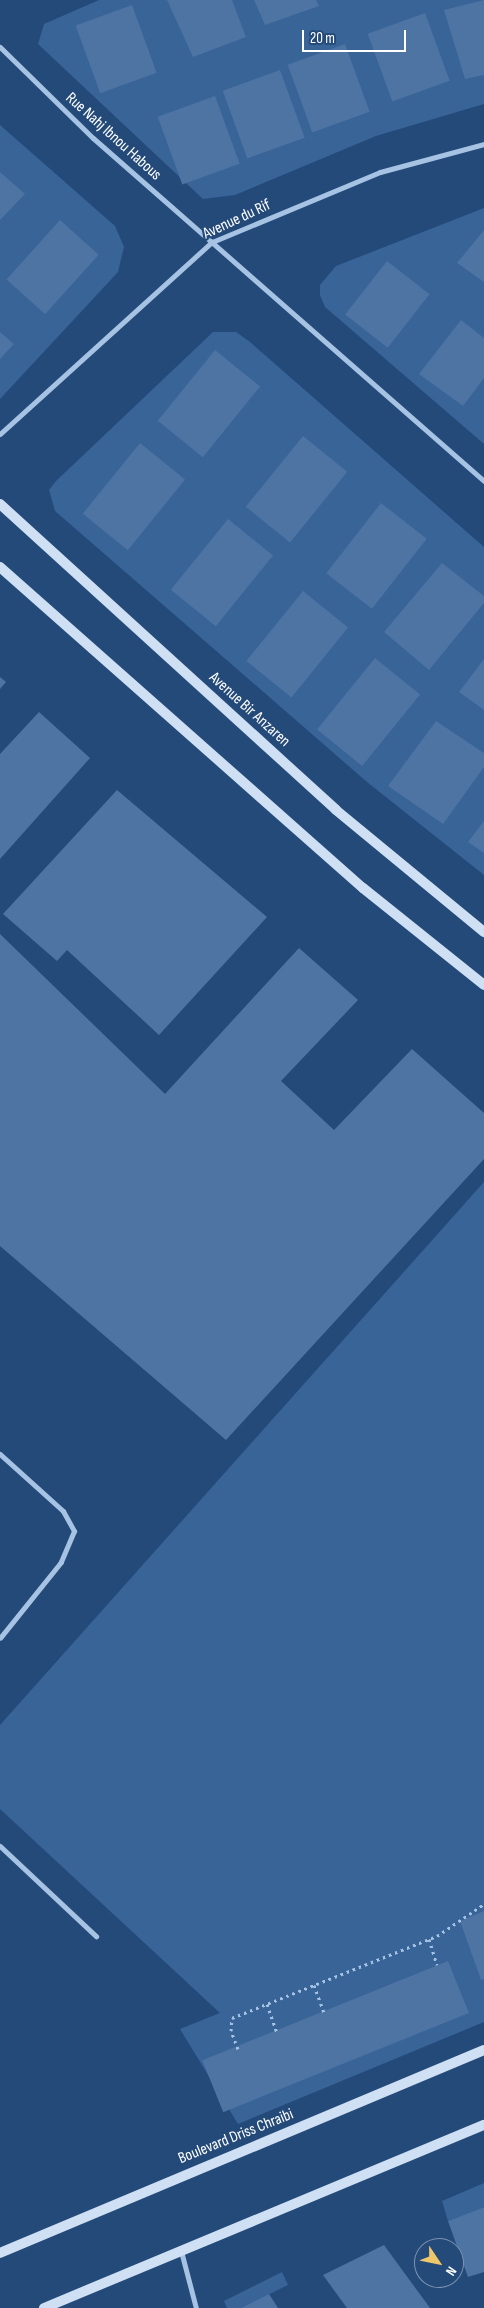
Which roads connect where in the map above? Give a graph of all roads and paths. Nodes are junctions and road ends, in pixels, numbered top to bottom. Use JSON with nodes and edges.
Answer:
{"nodes":[{"id":1,"x":0,"y":47,"type":"edge"},
{"id":2,"x":484,"y":144,"type":"edge"},
{"id":3,"x":212,"y":242,"type":"junction"},
{"id":4,"x":0,"y":434,"type":"edge"},
{"id":5,"x":484,"y":481,"type":"edge"},
{"id":6,"x":0,"y":504,"type":"edge"},
{"id":7,"x":0,"y":567,"type":"edge"},
{"id":8,"x":484,"y":932,"type":"edge"},
{"id":9,"x":484,"y":985,"type":"edge"},
{"id":10,"x":0,"y":1454,"type":"edge"},
{"id":11,"x":0,"y":1638,"type":"edge"},
{"id":12,"x":0,"y":1846,"type":"edge"},
{"id":13,"x":484,"y":1904,"type":"edge"},
{"id":14,"x":96,"y":1936,"type":"dead end"},
{"id":15,"x":429,"y":1939,"type":"junction"},
{"id":16,"x":437,"y":1965,"type":"dead end"},
{"id":17,"x":314,"y":1985,"type":"junction"},
{"id":18,"x":267,"y":2004,"type":"junction"},
{"id":19,"x":324,"y":2013,"type":"dead end"},
{"id":20,"x":277,"y":2033,"type":"dead end"},
{"id":21,"x":238,"y":2049,"type":"dead end"},
{"id":22,"x":484,"y":2050,"type":"edge"},
{"id":23,"x":484,"y":2125,"type":"edge"},
{"id":24,"x":180,"y":2248,"type":"junction"},
{"id":25,"x":0,"y":2253,"type":"edge"},
{"id":26,"x":44,"y":2308,"type":"edge"},
{"id":27,"x":196,"y":2308,"type":"edge"}],
"edges":[{"from":1,"to":3,"type":"street","name":"Rue Nahj Ibnou Habous"},
{"from":2,"to":3,"type":"street","name":"Avenue du Rif"},
{"from":3,"to":4,"type":"street","name":"Avenue du Rif"},
{"from":3,"to":5,"type":"street","name":"Rue Nahj Ibnou Habous"},
{"from":6,"to":8,"type":"main road","name":"Avenue Bir Anzaren"},
{"from":7,"to":9,"type":"main road"},
{"from":10,"to":11,"type":"street"},
{"from":12,"to":14,"type":"street"},
{"from":13,"to":15,"type":"path"},
{"from":15,"to":16,"type":"path"},
{"from":15,"to":17,"type":"path"},
{"from":17,"to":18,"type":"path"},
{"from":17,"to":19,"type":"path"},
{"from":18,"to":20,"type":"path"},
{"from":18,"to":21,"type":"path"},
{"from":22,"to":25,"type":"main road","name":"Boulevard Driss Chraibi"},
{"from":23,"to":24,"type":"main road"},
{"from":24,"to":26,"type":"main road"},
{"from":24,"to":27,"type":"street"}]}
